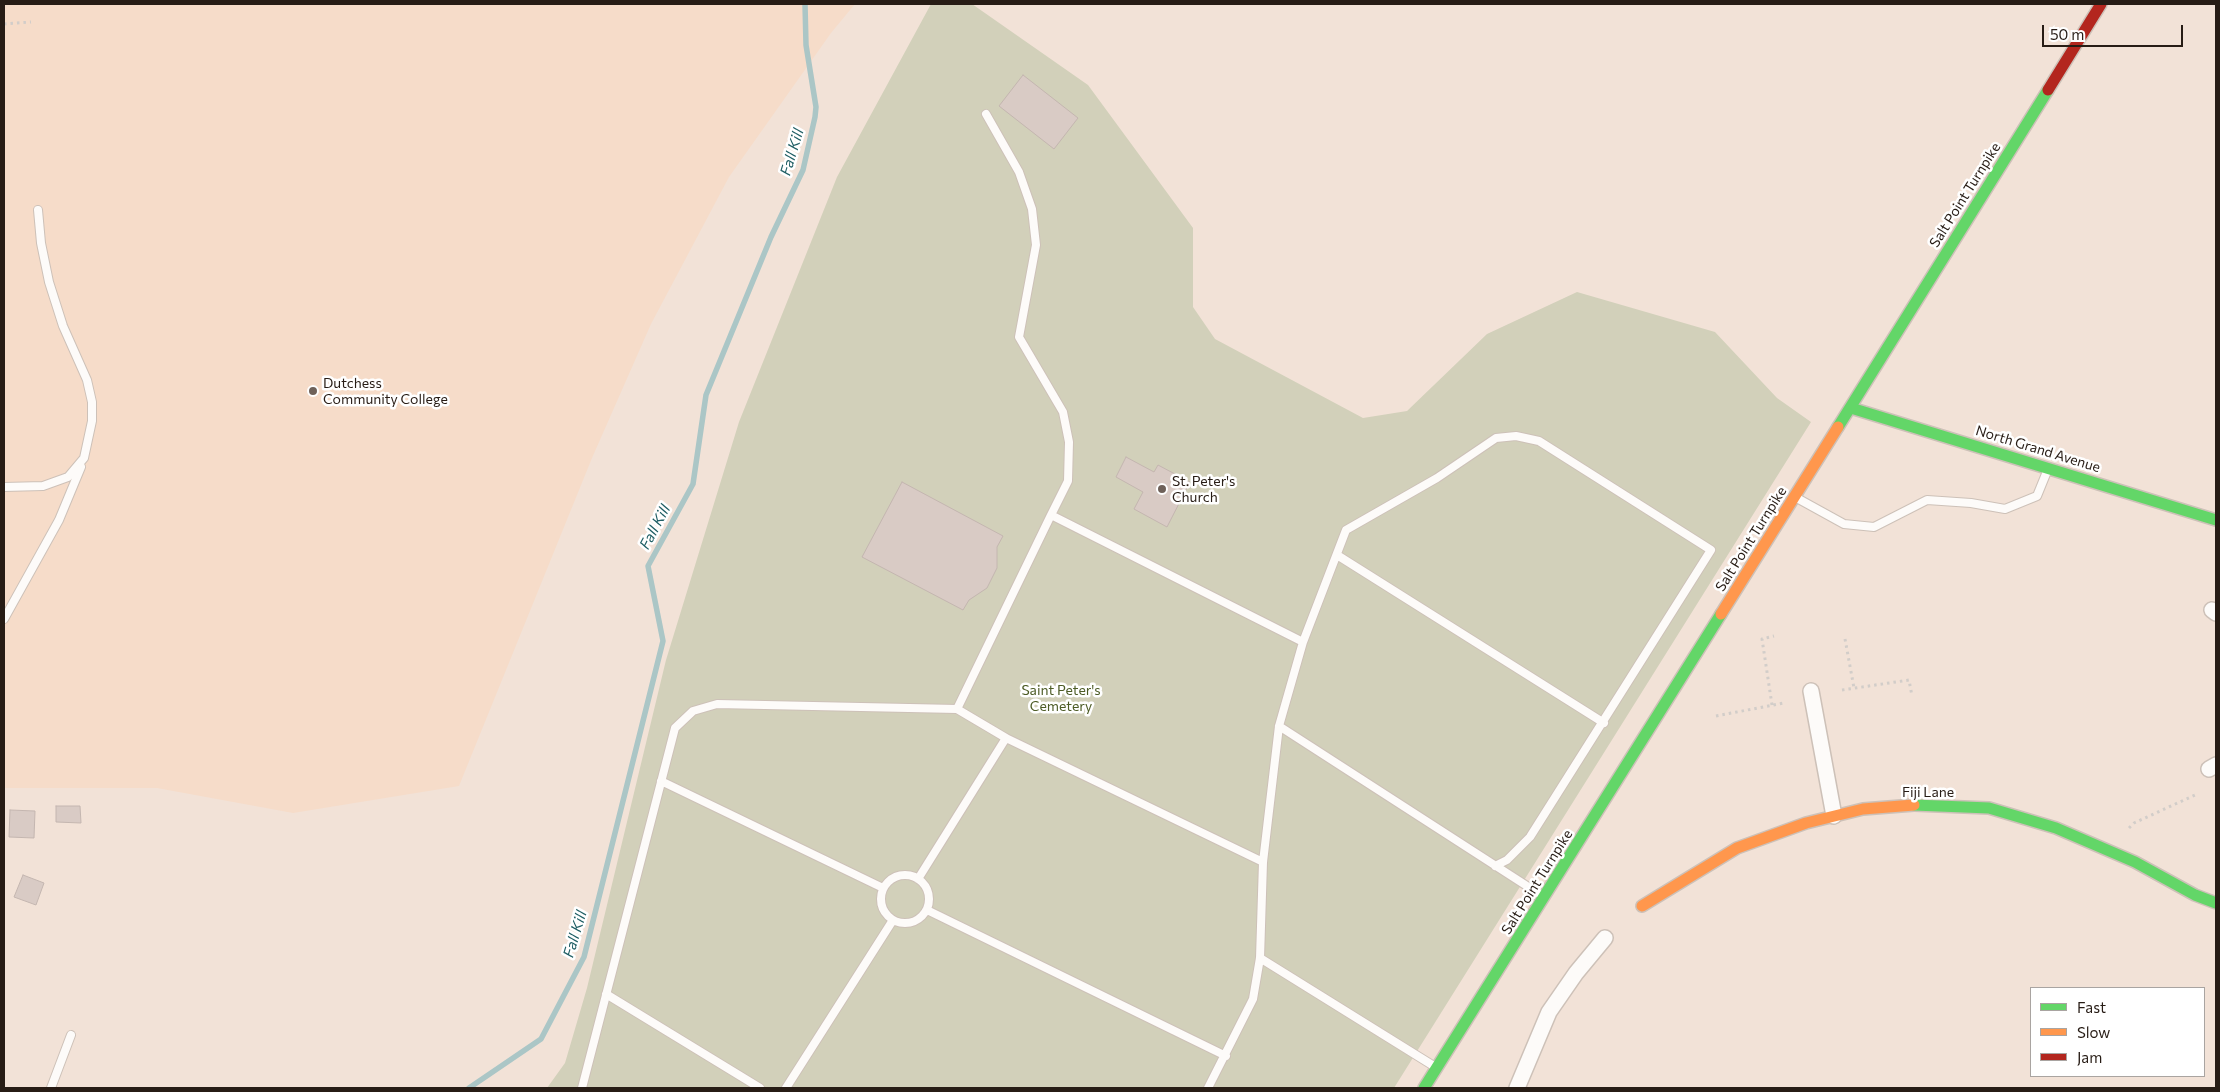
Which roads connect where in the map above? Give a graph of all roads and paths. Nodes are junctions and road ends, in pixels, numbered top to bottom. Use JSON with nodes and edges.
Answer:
{"nodes":[{"id":1,"x":2101,"y":4,"type":"edge"},
{"id":2,"x":31,"y":22,"type":"dead end"},
{"id":3,"x":4,"y":24,"type":"edge"},
{"id":4,"x":986,"y":114,"type":"dead end"},
{"id":5,"x":38,"y":210,"type":"dead end"},
{"id":6,"x":1851,"y":408,"type":"junction"},
{"id":7,"x":84,"y":458,"type":"junction"},
{"id":8,"x":2049,"y":468,"type":"junction"},
{"id":9,"x":4,"y":486,"type":"edge"},
{"id":10,"x":1795,"y":497,"type":"junction"},
{"id":11,"x":1051,"y":515,"type":"junction"},
{"id":12,"x":2216,"y":520,"type":"edge"},
{"id":13,"x":1337,"y":555,"type":"junction"},
{"id":14,"x":4,"y":619,"type":"edge"},
{"id":15,"x":1774,"y":636,"type":"dead end"},
{"id":16,"x":1845,"y":639,"type":"dead end"},
{"id":17,"x":1303,"y":642,"type":"junction"},
{"id":18,"x":1854,"y":688,"type":"junction"},
{"id":19,"x":1811,"y":690,"type":"dead end"},
{"id":20,"x":1842,"y":690,"type":"dead end"},
{"id":21,"x":1912,"y":696,"type":"dead end"},
{"id":22,"x":1784,"y":703,"type":"dead end"},
{"id":23,"x":1772,"y":705,"type":"junction"},
{"id":24,"x":957,"y":709,"type":"junction"},
{"id":25,"x":1716,"y":716,"type":"dead end"},
{"id":26,"x":1604,"y":723,"type":"junction"},
{"id":27,"x":1279,"y":726,"type":"junction"},
{"id":28,"x":1006,"y":738,"type":"junction"},
{"id":29,"x":661,"y":781,"type":"junction"},
{"id":30,"x":2195,"y":795,"type":"dead end"},
{"id":31,"x":1834,"y":816,"type":"junction"},
{"id":32,"x":2129,"y":828,"type":"dead end"},
{"id":33,"x":1263,"y":862,"type":"junction"},
{"id":34,"x":1495,"y":866,"type":"junction"},
{"id":35,"x":918,"y":879,"type":"junction"},
{"id":36,"x":883,"y":888,"type":"junction"},
{"id":37,"x":1545,"y":898,"type":"junction"},
{"id":38,"x":2216,"y":903,"type":"edge"},
{"id":39,"x":1642,"y":906,"type":"dead end"},
{"id":40,"x":927,"y":910,"type":"junction"},
{"id":41,"x":892,"y":920,"type":"junction"},
{"id":42,"x":1605,"y":938,"type":"dead end"},
{"id":43,"x":1260,"y":958,"type":"junction"},
{"id":44,"x":606,"y":994,"type":"junction"},
{"id":45,"x":71,"y":1035,"type":"dead end"},
{"id":46,"x":1226,"y":1056,"type":"junction"},
{"id":47,"x":1437,"y":1068,"type":"junction"},
{"id":48,"x":50,"y":1088,"type":"edge"},
{"id":49,"x":582,"y":1088,"type":"edge"},
{"id":50,"x":760,"y":1088,"type":"edge"},
{"id":51,"x":786,"y":1088,"type":"edge"},
{"id":52,"x":1208,"y":1088,"type":"edge"},
{"id":53,"x":1424,"y":1088,"type":"edge"},
{"id":54,"x":1517,"y":1088,"type":"edge"}],
"edges":[{"from":1,"to":6,"type":"main road","name":"Salt Point Turnpike"},
{"from":2,"to":3,"type":"path"},
{"from":4,"to":11,"type":"lane"},
{"from":5,"to":7,"type":"lane"},
{"from":6,"to":8,"type":"main road","name":"North Grand Avenue"},
{"from":6,"to":10,"type":"main road","name":"Salt Point Turnpike"},
{"from":7,"to":9,"type":"lane"},
{"from":7,"to":14,"type":"lane"},
{"from":8,"to":10,"type":"lane"},
{"from":8,"to":12,"type":"main road","name":"North Grand Avenue"},
{"from":10,"to":37,"type":"main road","name":"Salt Point Turnpike"},
{"from":11,"to":17,"type":"lane"},
{"from":11,"to":24,"type":"lane"},
{"from":13,"to":17,"type":"lane"},
{"from":13,"to":26,"type":"lane"},
{"from":13,"to":26,"type":"lane"},
{"from":15,"to":23,"type":"path"},
{"from":16,"to":18,"type":"path"},
{"from":17,"to":27,"type":"lane"},
{"from":18,"to":20,"type":"path"},
{"from":18,"to":21,"type":"path"},
{"from":19,"to":31,"type":"street"},
{"from":22,"to":23,"type":"path"},
{"from":23,"to":25,"type":"path"},
{"from":24,"to":28,"type":"lane"},
{"from":24,"to":29,"type":"lane"},
{"from":26,"to":34,"type":"lane"},
{"from":27,"to":33,"type":"lane"},
{"from":27,"to":34,"type":"lane"},
{"from":28,"to":33,"type":"lane"},
{"from":28,"to":35,"type":"lane"},
{"from":29,"to":36,"type":"lane"},
{"from":29,"to":44,"type":"lane"},
{"from":30,"to":32,"type":"path"},
{"from":31,"to":38,"type":"main road","name":"Fiji Lane"},
{"from":31,"to":39,"type":"main road","name":"Fiji Lane"},
{"from":33,"to":43,"type":"lane"},
{"from":34,"to":37,"type":"lane"},
{"from":35,"to":36,"type":"lane"},
{"from":35,"to":40,"type":"lane"},
{"from":36,"to":41,"type":"lane"},
{"from":37,"to":47,"type":"main road","name":"Salt Point Turnpike"},
{"from":40,"to":41,"type":"lane"},
{"from":40,"to":46,"type":"lane"},
{"from":41,"to":51,"type":"lane"},
{"from":42,"to":54,"type":"street"},
{"from":43,"to":46,"type":"lane"},
{"from":43,"to":47,"type":"lane"},
{"from":44,"to":49,"type":"lane"},
{"from":44,"to":50,"type":"lane"},
{"from":45,"to":48,"type":"lane"},
{"from":46,"to":52,"type":"lane"},
{"from":47,"to":53,"type":"main road","name":"Salt Point Turnpike"}]}
